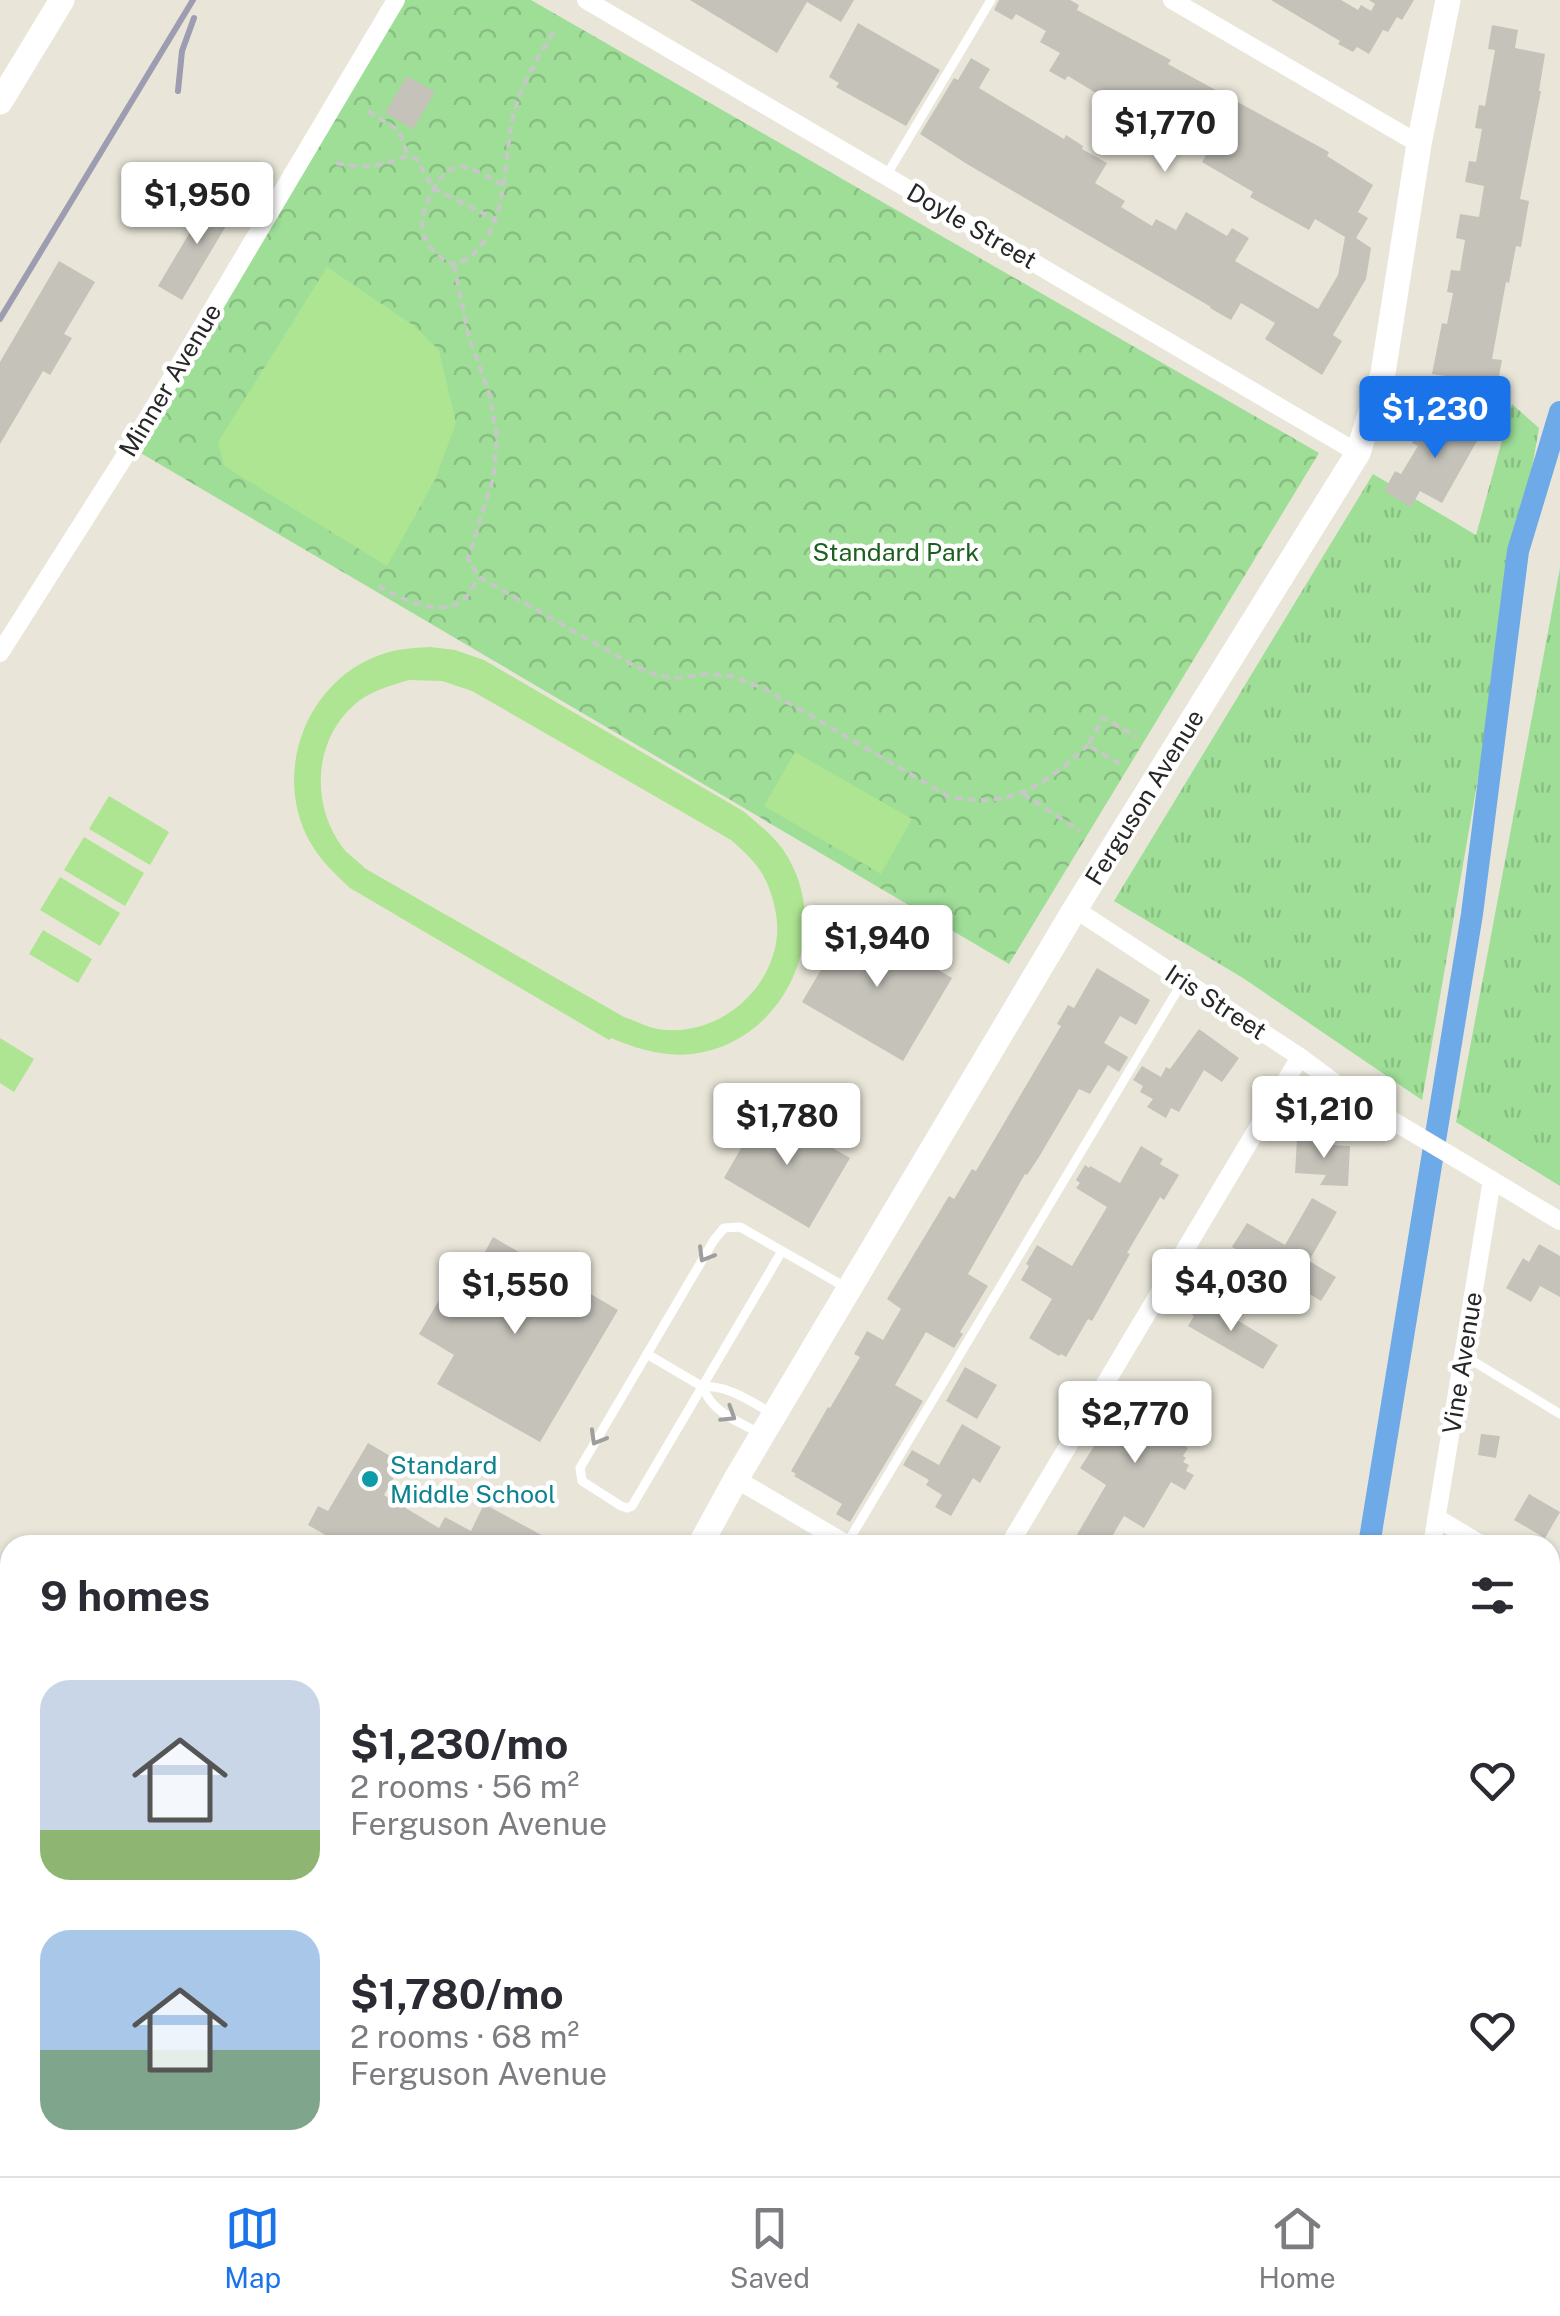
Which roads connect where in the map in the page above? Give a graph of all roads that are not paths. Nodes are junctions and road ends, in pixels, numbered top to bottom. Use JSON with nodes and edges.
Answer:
{"nodes":[{"id":1,"x":62,"y":0,"type":"edge"},
{"id":2,"x":396,"y":0,"type":"edge"},
{"id":3,"x":586,"y":0,"type":"edge"},
{"id":4,"x":991,"y":0,"type":"edge"},
{"id":5,"x":1172,"y":0,"type":"edge"},
{"id":6,"x":1448,"y":0,"type":"edge"},
{"id":7,"x":0,"y":102,"type":"edge"},
{"id":8,"x":1419,"y":144,"type":"junction"},
{"id":9,"x":886,"y":176,"type":"junction"},
{"id":10,"x":1358,"y":453,"type":"junction"},
{"id":11,"x":0,"y":652,"type":"edge"},
{"id":12,"x":1075,"y":909,"type":"junction"},
{"id":13,"x":1184,"y":980,"type":"junction"},
{"id":14,"x":1300,"y":1057,"type":"junction"},
{"id":15,"x":1492,"y":1180,"type":"junction"},
{"id":16,"x":1560,"y":1221,"type":"edge"},
{"id":17,"x":782,"y":1251,"type":"junction"},
{"id":18,"x":849,"y":1290,"type":"junction"},
{"id":19,"x":647,"y":1354,"type":"junction"},
{"id":20,"x":1463,"y":1356,"type":"junction"},
{"id":21,"x":703,"y":1387,"type":"junction"},
{"id":22,"x":1560,"y":1414,"type":"edge"},
{"id":23,"x":769,"y":1426,"type":"junction"},
{"id":24,"x":736,"y":1480,"type":"junction"},
{"id":25,"x":1436,"y":1518,"type":"junction"},
{"id":26,"x":706,"y":1535,"type":"edge"},
{"id":27,"x":830,"y":1535,"type":"edge"},
{"id":28,"x":853,"y":1535,"type":"edge"},
{"id":29,"x":1014,"y":1535,"type":"edge"},
{"id":30,"x":1433,"y":1535,"type":"edge"},
{"id":31,"x":1465,"y":1535,"type":"edge"}],
"edges":[{"from":1,"to":7,"type":"street"},
{"from":2,"to":11,"type":"street","name":"Minner Avenue"},
{"from":3,"to":9,"type":"street","name":"Doyle Street"},
{"from":4,"to":9,"type":"lane"},
{"from":5,"to":8,"type":"street"},
{"from":6,"to":8,"type":"street","name":"Ferguson Avenue"},
{"from":8,"to":10,"type":"street","name":"Ferguson Avenue"},
{"from":9,"to":10,"type":"street","name":"Doyle Street"},
{"from":10,"to":12,"type":"street","name":"Ferguson Avenue"},
{"from":12,"to":13,"type":"street","name":"Iris Street"},
{"from":12,"to":18,"type":"street","name":"Ferguson Avenue"},
{"from":13,"to":14,"type":"street","name":"Iris Street"},
{"from":13,"to":28,"type":"lane"},
{"from":14,"to":15,"type":"street","name":"Iris Street"},
{"from":14,"to":29,"type":"street"},
{"from":15,"to":16,"type":"street","name":"Iris Street"},
{"from":15,"to":20,"type":"street","name":"Vine Avenue"},
{"from":17,"to":18,"type":"lane"},
{"from":17,"to":19,"type":"lane","one_way":true},
{"from":17,"to":21,"type":"lane"},
{"from":18,"to":23,"type":"street","name":"Ferguson Avenue"},
{"from":19,"to":21,"type":"lane"},
{"from":19,"to":21,"type":"lane","one_way":true},
{"from":20,"to":22,"type":"lane"},
{"from":20,"to":25,"type":"street","name":"Vine Avenue"},
{"from":21,"to":23,"type":"lane"},
{"from":21,"to":23,"type":"lane","one_way":true},
{"from":23,"to":24,"type":"street","name":"Ferguson Avenue"},
{"from":24,"to":26,"type":"street","name":"Ferguson Avenue"},
{"from":24,"to":27,"type":"street"},
{"from":25,"to":30,"type":"street","name":"Vine Avenue"},
{"from":25,"to":31,"type":"street"}]}
